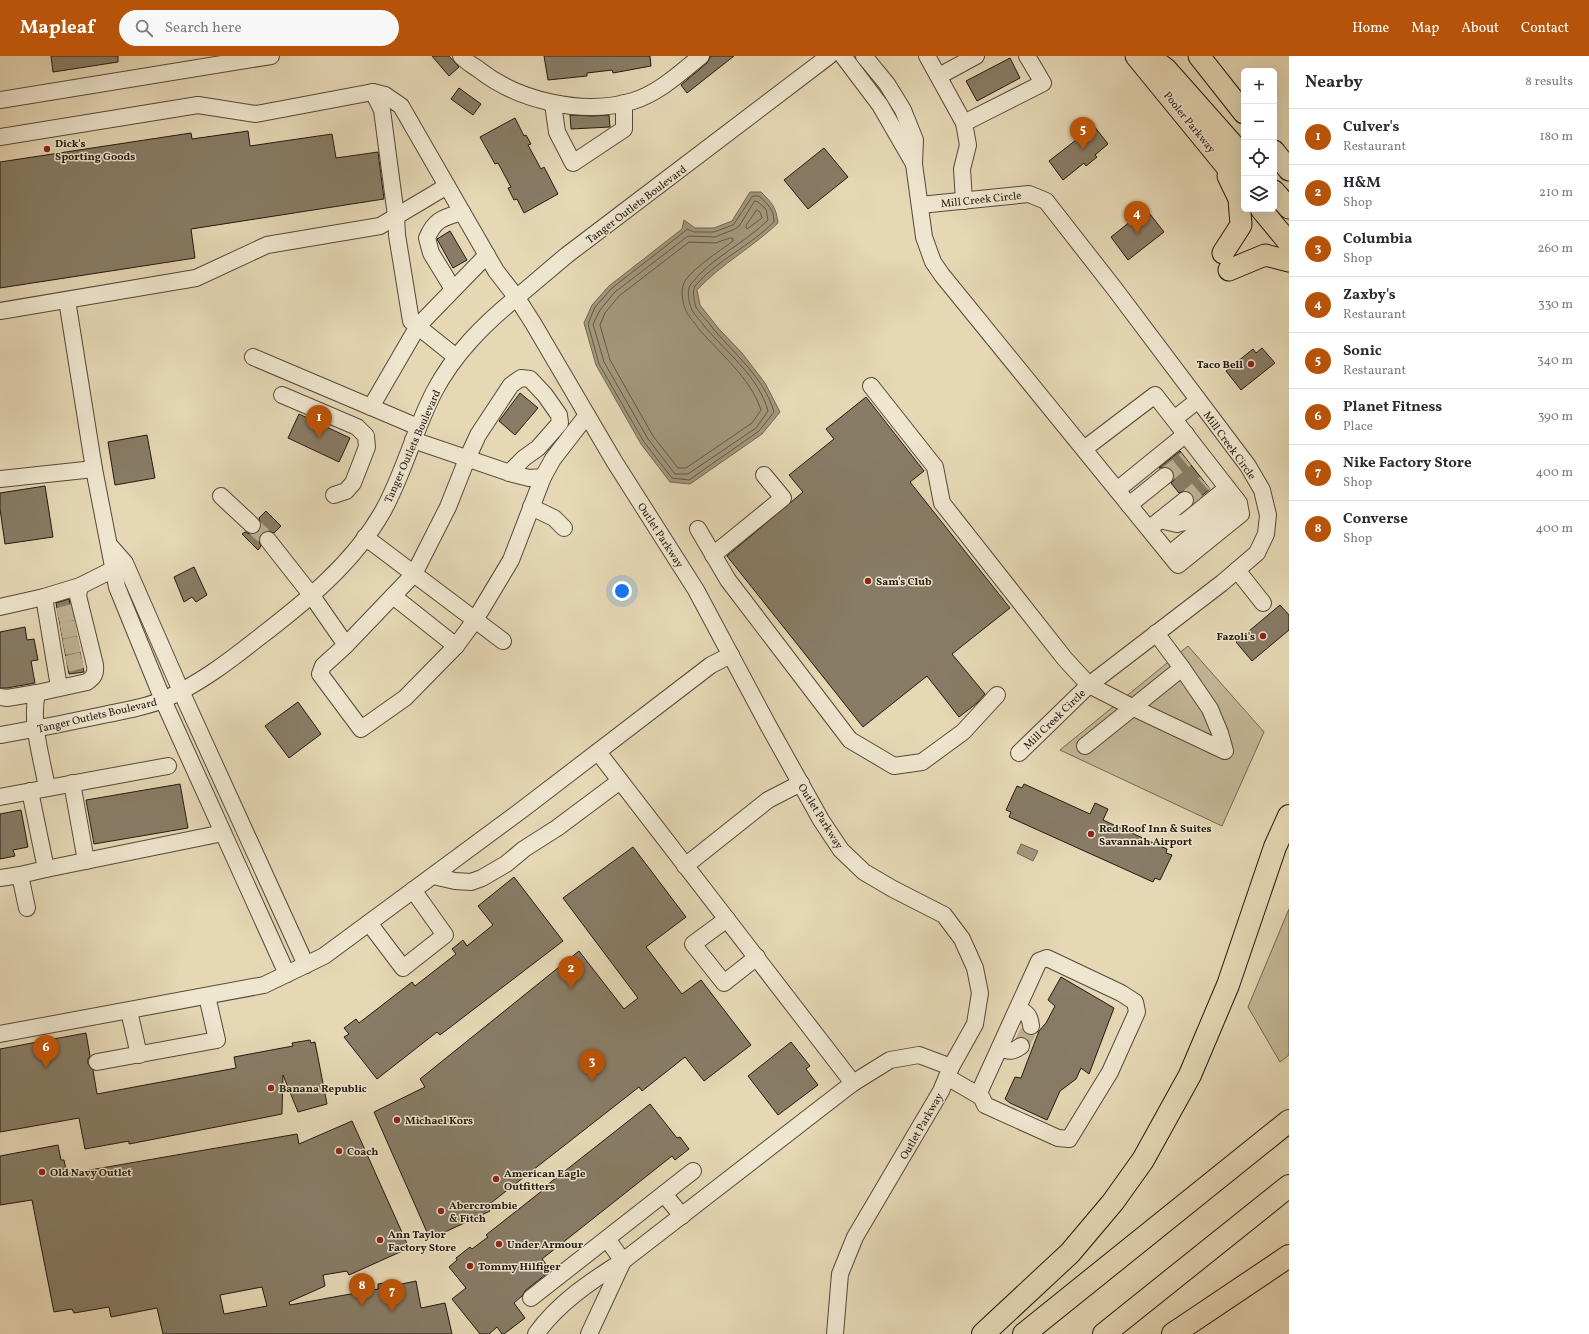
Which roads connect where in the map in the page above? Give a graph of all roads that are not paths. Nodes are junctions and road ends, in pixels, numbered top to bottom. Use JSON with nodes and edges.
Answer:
{"nodes":[{"id":1,"x":271,"y":56,"type":"edge"},
{"id":2,"x":461,"y":56,"type":"edge"},
{"id":3,"x":701,"y":56,"type":"edge"},
{"id":4,"x":829,"y":56,"type":"edge"},
{"id":5,"x":843,"y":56,"type":"edge"},
{"id":6,"x":864,"y":56,"type":"edge"},
{"id":7,"x":927,"y":56,"type":"edge"},
{"id":8,"x":1027,"y":56,"type":"edge"},
{"id":9,"x":1136,"y":56,"type":"edge"},
{"id":10,"x":1149,"y":56,"type":"edge"},
{"id":11,"x":1199,"y":56,"type":"edge"},
{"id":12,"x":973,"y":57,"type":"edge"},
{"id":13,"x":953,"y":62,"type":"edge"},
{"id":14,"x":939,"y":76,"type":"junction"},
{"id":15,"x":373,"y":92,"type":"junction"},
{"id":16,"x":0,"y":100,"type":"edge"},
{"id":17,"x":624,"y":103,"type":"junction"},
{"id":18,"x":553,"y":104,"type":"junction"},
{"id":19,"x":1241,"y":109,"type":"edge"},
{"id":20,"x":964,"y":123,"type":"junction"},
{"id":21,"x":0,"y":137,"type":"edge"},
{"id":22,"x":1277,"y":150,"type":"edge"},
{"id":23,"x":1241,"y":154,"type":"edge"},
{"id":24,"x":1277,"y":155,"type":"edge"},
{"id":25,"x":1217,"y":156,"type":"junction"},
{"id":26,"x":1289,"y":158,"type":"edge"},
{"id":27,"x":914,"y":164,"type":"junction"},
{"id":28,"x":1289,"y":170,"type":"edge"},
{"id":29,"x":1241,"y":184,"type":"edge"},
{"id":30,"x":447,"y":186,"type":"junction"},
{"id":31,"x":1277,"y":194,"type":"edge"},
{"id":32,"x":964,"y":201,"type":"junction"},
{"id":33,"x":920,"y":205,"type":"junction"},
{"id":34,"x":1289,"y":208,"type":"edge"},
{"id":35,"x":462,"y":212,"type":"junction"},
{"id":36,"x":1263,"y":212,"type":"edge"},
{"id":37,"x":396,"y":216,"type":"junction"},
{"id":38,"x":1289,"y":243,"type":"edge"},
{"id":39,"x":487,"y":255,"type":"junction"},
{"id":40,"x":1289,"y":261,"type":"edge"},
{"id":41,"x":453,"y":289,"type":"junction"},
{"id":42,"x":517,"y":298,"type":"junction"},
{"id":43,"x":67,"y":300,"type":"junction"},
{"id":44,"x":0,"y":312,"type":"edge"},
{"id":45,"x":418,"y":326,"type":"junction"},
{"id":46,"x":253,"y":357,"type":"dead end"},
{"id":47,"x":456,"y":357,"type":"junction"},
{"id":48,"x":871,"y":386,"type":"dead end"},
{"id":49,"x":282,"y":394,"type":"dead end"},
{"id":50,"x":1197,"y":401,"type":"junction"},
{"id":51,"x":371,"y":407,"type":"junction"},
{"id":52,"x":587,"y":415,"type":"junction"},
{"id":53,"x":1174,"y":419,"type":"junction"},
{"id":54,"x":416,"y":434,"type":"junction"},
{"id":55,"x":1186,"y":434,"type":"junction"},
{"id":56,"x":1084,"y":449,"type":"junction"},
{"id":57,"x":467,"y":459,"type":"junction"},
{"id":58,"x":94,"y":469,"type":"junction"},
{"id":59,"x":509,"y":473,"type":"junction"},
{"id":60,"x":764,"y":474,"type":"dead end"},
{"id":61,"x":1165,"y":476,"type":"tunnel mouth"},
{"id":62,"x":543,"y":477,"type":"junction"},
{"id":63,"x":0,"y":478,"type":"edge"},
{"id":64,"x":1117,"y":490,"type":"junction"},
{"id":65,"x":1232,"y":493,"type":"junction"},
{"id":66,"x":334,"y":495,"type":"dead end"},
{"id":67,"x":221,"y":496,"type":"dead end"},
{"id":68,"x":1185,"y":500,"type":"tunnel mouth"},
{"id":69,"x":1129,"y":505,"type":"junction"},
{"id":70,"x":531,"y":507,"type":"junction"},
{"id":71,"x":252,"y":525,"type":"tunnel mouth"},
{"id":72,"x":1155,"y":525,"type":"junction"},
{"id":73,"x":564,"y":528,"type":"dead end"},
{"id":74,"x":698,"y":529,"type":"dead end"},
{"id":75,"x":365,"y":537,"type":"junction"},
{"id":76,"x":268,"y":540,"type":"tunnel mouth"},
{"id":77,"x":110,"y":547,"type":"junction"},
{"id":78,"x":713,"y":555,"type":"junction"},
{"id":79,"x":114,"y":569,"type":"junction"},
{"id":80,"x":1237,"y":570,"type":"junction"},
{"id":81,"x":414,"y":574,"type":"junction"},
{"id":82,"x":80,"y":586,"type":"junction"},
{"id":83,"x":312,"y":596,"type":"junction"},
{"id":84,"x":393,"y":596,"type":"junction"},
{"id":85,"x":44,"y":597,"type":"junction"},
{"id":86,"x":1263,"y":603,"type":"dead end"},
{"id":87,"x":0,"y":606,"type":"edge"},
{"id":88,"x":476,"y":620,"type":"junction"},
{"id":89,"x":67,"y":622,"type":"junction"},
{"id":90,"x":1156,"y":633,"type":"junction"},
{"id":91,"x":503,"y":641,"type":"dead end"},
{"id":92,"x":346,"y":645,"type":"junction"},
{"id":93,"x":71,"y":646,"type":"junction"},
{"id":94,"x":456,"y":646,"type":"junction"},
{"id":95,"x":731,"y":655,"type":"junction"},
{"id":96,"x":75,"y":662,"type":"junction"},
{"id":97,"x":1182,"y":668,"type":"junction"},
{"id":98,"x":1089,"y":685,"type":"junction"},
{"id":99,"x":59,"y":687,"type":"junction"},
{"id":100,"x":181,"y":691,"type":"junction"},
{"id":101,"x":37,"y":693,"type":"junction"},
{"id":102,"x":997,"y":695,"type":"dead end"},
{"id":103,"x":0,"y":696,"type":"edge"},
{"id":104,"x":163,"y":700,"type":"junction"},
{"id":105,"x":1134,"y":708,"type":"junction"},
{"id":106,"x":37,"y":729,"type":"junction"},
{"id":107,"x":0,"y":735,"type":"edge"},
{"id":108,"x":1085,"y":746,"type":"dead end"},
{"id":109,"x":598,"y":752,"type":"junction"},
{"id":110,"x":1019,"y":753,"type":"dead end"},
{"id":111,"x":168,"y":766,"type":"dead end"},
{"id":112,"x":620,"y":781,"type":"junction"},
{"id":113,"x":72,"y":783,"type":"junction"},
{"id":114,"x":801,"y":783,"type":"junction"},
{"id":115,"x":47,"y":788,"type":"junction"},
{"id":116,"x":30,"y":791,"type":"junction"},
{"id":117,"x":0,"y":797,"type":"edge"},
{"id":118,"x":1289,"y":816,"type":"edge"},
{"id":119,"x":223,"y":833,"type":"junction"},
{"id":120,"x":86,"y":861,"type":"junction"},
{"id":121,"x":685,"y":866,"type":"junction"},
{"id":122,"x":46,"y":869,"type":"junction"},
{"id":123,"x":20,"y":875,"type":"junction"},
{"id":124,"x":433,"y":876,"type":"junction"},
{"id":125,"x":0,"y":878,"type":"edge"},
{"id":126,"x":413,"y":890,"type":"junction"},
{"id":127,"x":27,"y":908,"type":"dead end"},
{"id":128,"x":727,"y":919,"type":"junction"},
{"id":129,"x":369,"y":923,"type":"junction"},
{"id":130,"x":757,"y":958,"type":"junction"},
{"id":131,"x":306,"y":965,"type":"junction"},
{"id":132,"x":287,"y":974,"type":"junction"},
{"id":133,"x":207,"y":996,"type":"junction"},
{"id":134,"x":1018,"y":1008,"type":"junction"},
{"id":135,"x":129,"y":1010,"type":"junction"},
{"id":136,"x":1031,"y":1026,"type":"dead end"},
{"id":137,"x":0,"y":1034,"type":"edge"},
{"id":138,"x":1021,"y":1046,"type":"dead end"},
{"id":139,"x":1000,"y":1048,"type":"junction"},
{"id":140,"x":139,"y":1056,"type":"junction"},
{"id":141,"x":97,"y":1062,"type":"dead end"},
{"id":142,"x":949,"y":1072,"type":"junction"},
{"id":143,"x":853,"y":1083,"type":"junction"},
{"id":144,"x":978,"y":1095,"type":"junction"},
{"id":145,"x":1289,"y":1121,"type":"edge"},
{"id":146,"x":693,"y":1170,"type":"dead end"},
{"id":147,"x":1289,"y":1186,"type":"edge"},
{"id":148,"x":664,"y":1194,"type":"junction"},
{"id":149,"x":682,"y":1216,"type":"junction"},
{"id":150,"x":607,"y":1239,"type":"junction"},
{"id":151,"x":1289,"y":1256,"type":"edge"},
{"id":152,"x":623,"y":1261,"type":"junction"},
{"id":153,"x":531,"y":1298,"type":"dead end"},
{"id":154,"x":536,"y":1334,"type":"edge"},
{"id":155,"x":589,"y":1334,"type":"edge"},
{"id":156,"x":835,"y":1334,"type":"edge"},
{"id":157,"x":983,"y":1334,"type":"edge"},
{"id":158,"x":1024,"y":1334,"type":"edge"},
{"id":159,"x":1104,"y":1334,"type":"edge"},
{"id":160,"x":1173,"y":1334,"type":"edge"}],
"edges":[{"from":1,"to":16,"type":"street"},
{"from":2,"to":18,"type":"street"},
{"from":3,"to":17,"type":"street"},
{"from":4,"to":42,"type":"street","name":"Tanger Outlets Boulevard"},
{"from":5,"to":27,"type":"street"},
{"from":6,"to":27,"type":"street"},
{"from":7,"to":14,"type":"street"},
{"from":8,"to":20,"type":"street"},
{"from":9,"to":25,"type":"main road","name":"Pooler Parkway"},
{"from":10,"to":23,"type":"main road"},
{"from":11,"to":19,"type":"main road"},
{"from":12,"to":13,"type":"street"},
{"from":13,"to":14,"type":"street"},
{"from":14,"to":20,"type":"street"},
{"from":15,"to":21,"type":"street"},
{"from":15,"to":30,"type":"street","name":"Outlet Parkway"},
{"from":15,"to":37,"type":"street"},
{"from":17,"to":18,"type":"street"},
{"from":17,"to":18,"type":"street"},
{"from":20,"to":32,"type":"street"},
{"from":22,"to":26,"type":"main road"},
{"from":24,"to":28,"type":"main road"},
{"from":25,"to":29,"type":"main road","name":"Pooler Parkway"},
{"from":25,"to":40,"type":"main road"},
{"from":27,"to":33,"type":"street"},
{"from":30,"to":35,"type":"street","name":"Outlet Parkway"},
{"from":30,"to":37,"type":"street"},
{"from":31,"to":34,"type":"main road"},
{"from":32,"to":33,"type":"street","name":"Mill Creek Circle"},
{"from":32,"to":50,"type":"street","name":"Mill Creek Circle"},
{"from":33,"to":56,"type":"street"},
{"from":35,"to":39,"type":"street","name":"Outlet Parkway"},
{"from":35,"to":41,"type":"street"},
{"from":36,"to":38,"type":"main road"},
{"from":37,"to":43,"type":"street"},
{"from":37,"to":45,"type":"street"},
{"from":39,"to":41,"type":"street"},
{"from":39,"to":42,"type":"street","name":"Outlet Parkway"},
{"from":41,"to":45,"type":"street"},
{"from":42,"to":47,"type":"street","name":"Tanger Outlets Boulevard"},
{"from":42,"to":52,"type":"street","name":"Outlet Parkway"},
{"from":43,"to":44,"type":"street"},
{"from":43,"to":58,"type":"street"},
{"from":45,"to":47,"type":"street"},
{"from":45,"to":51,"type":"street"},
{"from":46,"to":51,"type":"street"},
{"from":47,"to":54,"type":"street","name":"Tanger Outlets Boulevard"},
{"from":48,"to":98,"type":"street"},
{"from":49,"to":66,"type":"street"},
{"from":50,"to":53,"type":"street"},
{"from":50,"to":80,"type":"street","name":"Mill Creek Circle"},
{"from":51,"to":54,"type":"street"},
{"from":52,"to":62,"type":"street"},
{"from":52,"to":95,"type":"street","name":"Outlet Parkway"},
{"from":53,"to":55,"type":"street"},
{"from":53,"to":56,"type":"street"},
{"from":54,"to":57,"type":"street"},
{"from":54,"to":75,"type":"street","name":"Tanger Outlets Boulevard"},
{"from":55,"to":64,"type":"street"},
{"from":55,"to":65,"type":"street"},
{"from":56,"to":64,"type":"street"},
{"from":57,"to":59,"type":"street"},
{"from":57,"to":59,"type":"street"},
{"from":57,"to":81,"type":"street"},
{"from":58,"to":63,"type":"street"},
{"from":58,"to":77,"type":"street"},
{"from":59,"to":62,"type":"street"},
{"from":60,"to":78,"type":"street"},
{"from":61,"to":69,"type":"street"},
{"from":62,"to":70,"type":"street"},
{"from":64,"to":69,"type":"street"},
{"from":65,"to":72,"type":"street"},
{"from":65,"to":72,"type":"street"},
{"from":67,"to":71,"type":"street"},
{"from":68,"to":72,"type":"street"},
{"from":69,"to":72,"type":"street"},
{"from":70,"to":73,"type":"street"},
{"from":70,"to":88,"type":"street"},
{"from":74,"to":78,"type":"street"},
{"from":75,"to":81,"type":"street"},
{"from":75,"to":83,"type":"street","name":"Tanger Outlets Boulevard"},
{"from":76,"to":83,"type":"street"},
{"from":77,"to":79,"type":"street"},
{"from":77,"to":100,"type":"street"},
{"from":78,"to":102,"type":"street"},
{"from":79,"to":82,"type":"street"},
{"from":79,"to":104,"type":"street"},
{"from":80,"to":86,"type":"street"},
{"from":80,"to":90,"type":"street","name":"Mill Creek Circle"},
{"from":81,"to":84,"type":"street"},
{"from":81,"to":88,"type":"street"},
{"from":82,"to":85,"type":"street"},
{"from":82,"to":89,"type":"street"},
{"from":83,"to":92,"type":"street"},
{"from":83,"to":100,"type":"street","name":"Tanger Outlets Boulevard"},
{"from":84,"to":92,"type":"street"},
{"from":84,"to":94,"type":"street"},
{"from":85,"to":87,"type":"street"},
{"from":85,"to":89,"type":"street"},
{"from":88,"to":91,"type":"street"},
{"from":88,"to":94,"type":"street"},
{"from":89,"to":93,"type":"street"},
{"from":89,"to":93,"type":"street"},
{"from":90,"to":97,"type":"street"},
{"from":90,"to":98,"type":"street","name":"Mill Creek Circle"},
{"from":92,"to":94,"type":"street"},
{"from":93,"to":96,"type":"street"},
{"from":93,"to":96,"type":"street"},
{"from":95,"to":109,"type":"street"},
{"from":95,"to":114,"type":"street","name":"Outlet Parkway"},
{"from":96,"to":99,"type":"street"},
{"from":96,"to":99,"type":"street"},
{"from":97,"to":105,"type":"street"},
{"from":97,"to":105,"type":"street"},
{"from":98,"to":105,"type":"street"},
{"from":98,"to":110,"type":"street","name":"Mill Creek Circle"},
{"from":99,"to":101,"type":"street"},
{"from":100,"to":104,"type":"street","name":"Tanger Outlets Boulevard"},
{"from":100,"to":131,"type":"street"},
{"from":101,"to":103,"type":"street"},
{"from":101,"to":106,"type":"street"},
{"from":104,"to":106,"type":"street","name":"Tanger Outlets Boulevard"},
{"from":104,"to":119,"type":"street"},
{"from":105,"to":108,"type":"street"},
{"from":106,"to":107,"type":"street","name":"Tanger Outlets Boulevard"},
{"from":106,"to":115,"type":"street"},
{"from":109,"to":112,"type":"street"},
{"from":109,"to":124,"type":"street"},
{"from":111,"to":113,"type":"street"},
{"from":112,"to":121,"type":"street"},
{"from":112,"to":124,"type":"street"},
{"from":113,"to":115,"type":"street"},
{"from":113,"to":120,"type":"street"},
{"from":114,"to":121,"type":"street"},
{"from":114,"to":142,"type":"street","name":"Outlet Parkway"},
{"from":115,"to":116,"type":"street"},
{"from":116,"to":117,"type":"street"},
{"from":116,"to":122,"type":"street"},
{"from":118,"to":157,"type":"highway"},
{"from":119,"to":120,"type":"street"},
{"from":119,"to":132,"type":"street"},
{"from":120,"to":122,"type":"street"},
{"from":121,"to":128,"type":"street"},
{"from":122,"to":123,"type":"street"},
{"from":123,"to":125,"type":"street"},
{"from":123,"to":127,"type":"street"},
{"from":124,"to":126,"type":"street"},
{"from":126,"to":129,"type":"street"},
{"from":126,"to":129,"type":"street"},
{"from":128,"to":130,"type":"street"},
{"from":128,"to":130,"type":"street"},
{"from":129,"to":131,"type":"street"},
{"from":130,"to":143,"type":"street"},
{"from":131,"to":132,"type":"street"},
{"from":132,"to":133,"type":"street"},
{"from":133,"to":135,"type":"street"},
{"from":133,"to":140,"type":"street"},
{"from":134,"to":136,"type":"street"},
{"from":134,"to":139,"type":"street"},
{"from":134,"to":144,"type":"street"},
{"from":135,"to":137,"type":"street"},
{"from":135,"to":140,"type":"street"},
{"from":138,"to":139,"type":"street"},
{"from":139,"to":144,"type":"street"},
{"from":140,"to":141,"type":"street"},
{"from":142,"to":143,"type":"street"},
{"from":142,"to":144,"type":"street"},
{"from":142,"to":156,"type":"street","name":"Outlet Parkway"},
{"from":143,"to":149,"type":"street"},
{"from":145,"to":158,"type":"highway"},
{"from":146,"to":148,"type":"street"},
{"from":147,"to":159,"type":"highway"},
{"from":148,"to":149,"type":"street"},
{"from":148,"to":150,"type":"street"},
{"from":149,"to":152,"type":"street"},
{"from":150,"to":152,"type":"street"},
{"from":150,"to":153,"type":"street"},
{"from":151,"to":160,"type":"highway"},
{"from":152,"to":154,"type":"street"},
{"from":152,"to":155,"type":"street"}]}
